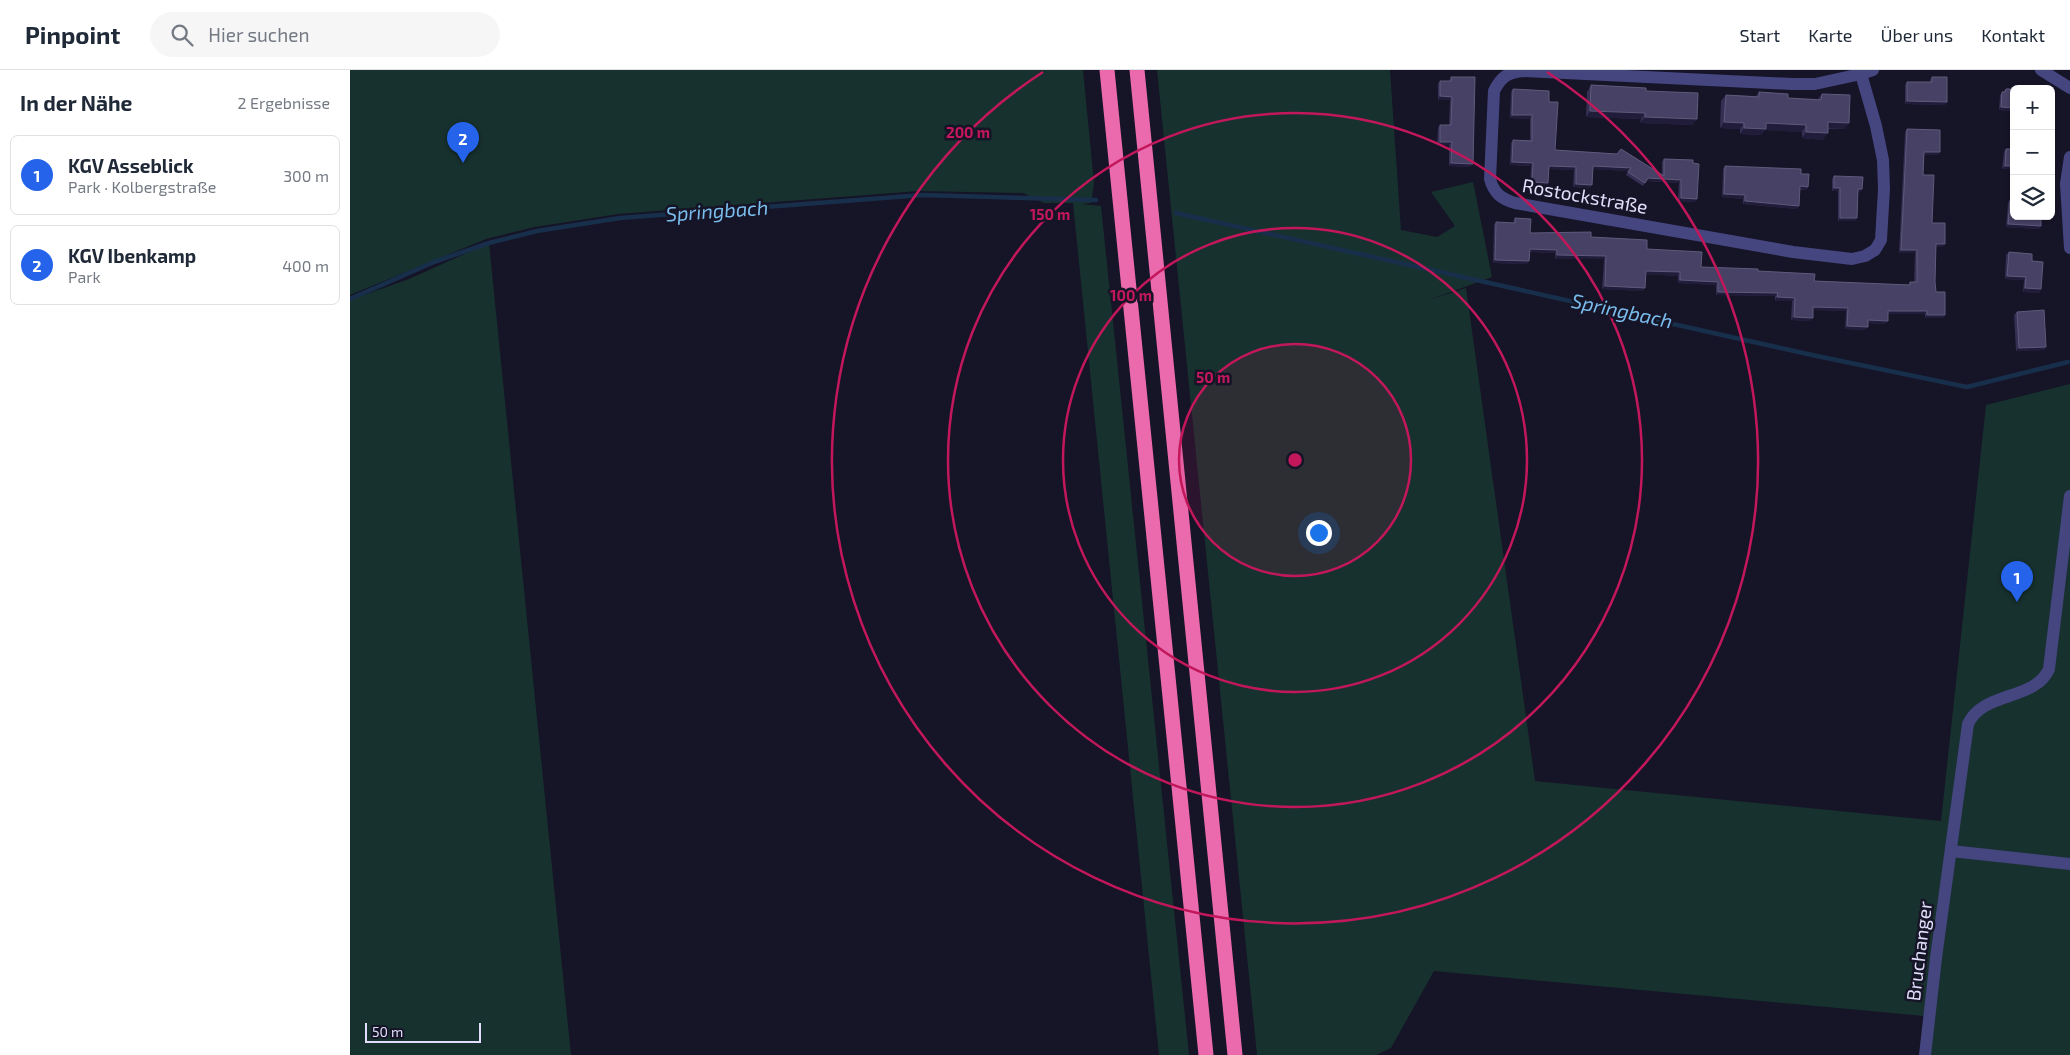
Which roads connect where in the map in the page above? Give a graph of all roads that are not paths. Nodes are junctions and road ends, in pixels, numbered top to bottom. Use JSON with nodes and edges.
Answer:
{"nodes":[{"id":1,"x":1107,"y":70,"type":"edge"},
{"id":2,"x":1137,"y":70,"type":"edge"},
{"id":3,"x":2041,"y":70,"type":"edge"},
{"id":4,"x":1867,"y":72,"type":"edge"},
{"id":5,"x":2070,"y":88,"type":"edge"},
{"id":6,"x":2070,"y":157,"type":"edge"},
{"id":7,"x":2070,"y":248,"type":"edge"},
{"id":8,"x":2070,"y":496,"type":"edge"},
{"id":9,"x":1951,"y":851,"type":"junction"},
{"id":10,"x":2070,"y":864,"type":"edge"},
{"id":11,"x":1206,"y":1055,"type":"edge"},
{"id":12,"x":1235,"y":1055,"type":"edge"},
{"id":13,"x":1925,"y":1055,"type":"edge"}],
"edges":[{"from":1,"to":11,"type":"highway"},
{"from":2,"to":12,"type":"highway"},
{"from":3,"to":5,"type":"street"},
{"from":4,"to":4,"type":"street","name":"Rostockstraße"},
{"from":6,"to":7,"type":"street"},
{"from":8,"to":9,"type":"street","name":"Bruchanger"},
{"from":9,"to":10,"type":"street"},
{"from":9,"to":13,"type":"street","name":"Bruchanger"}]}
